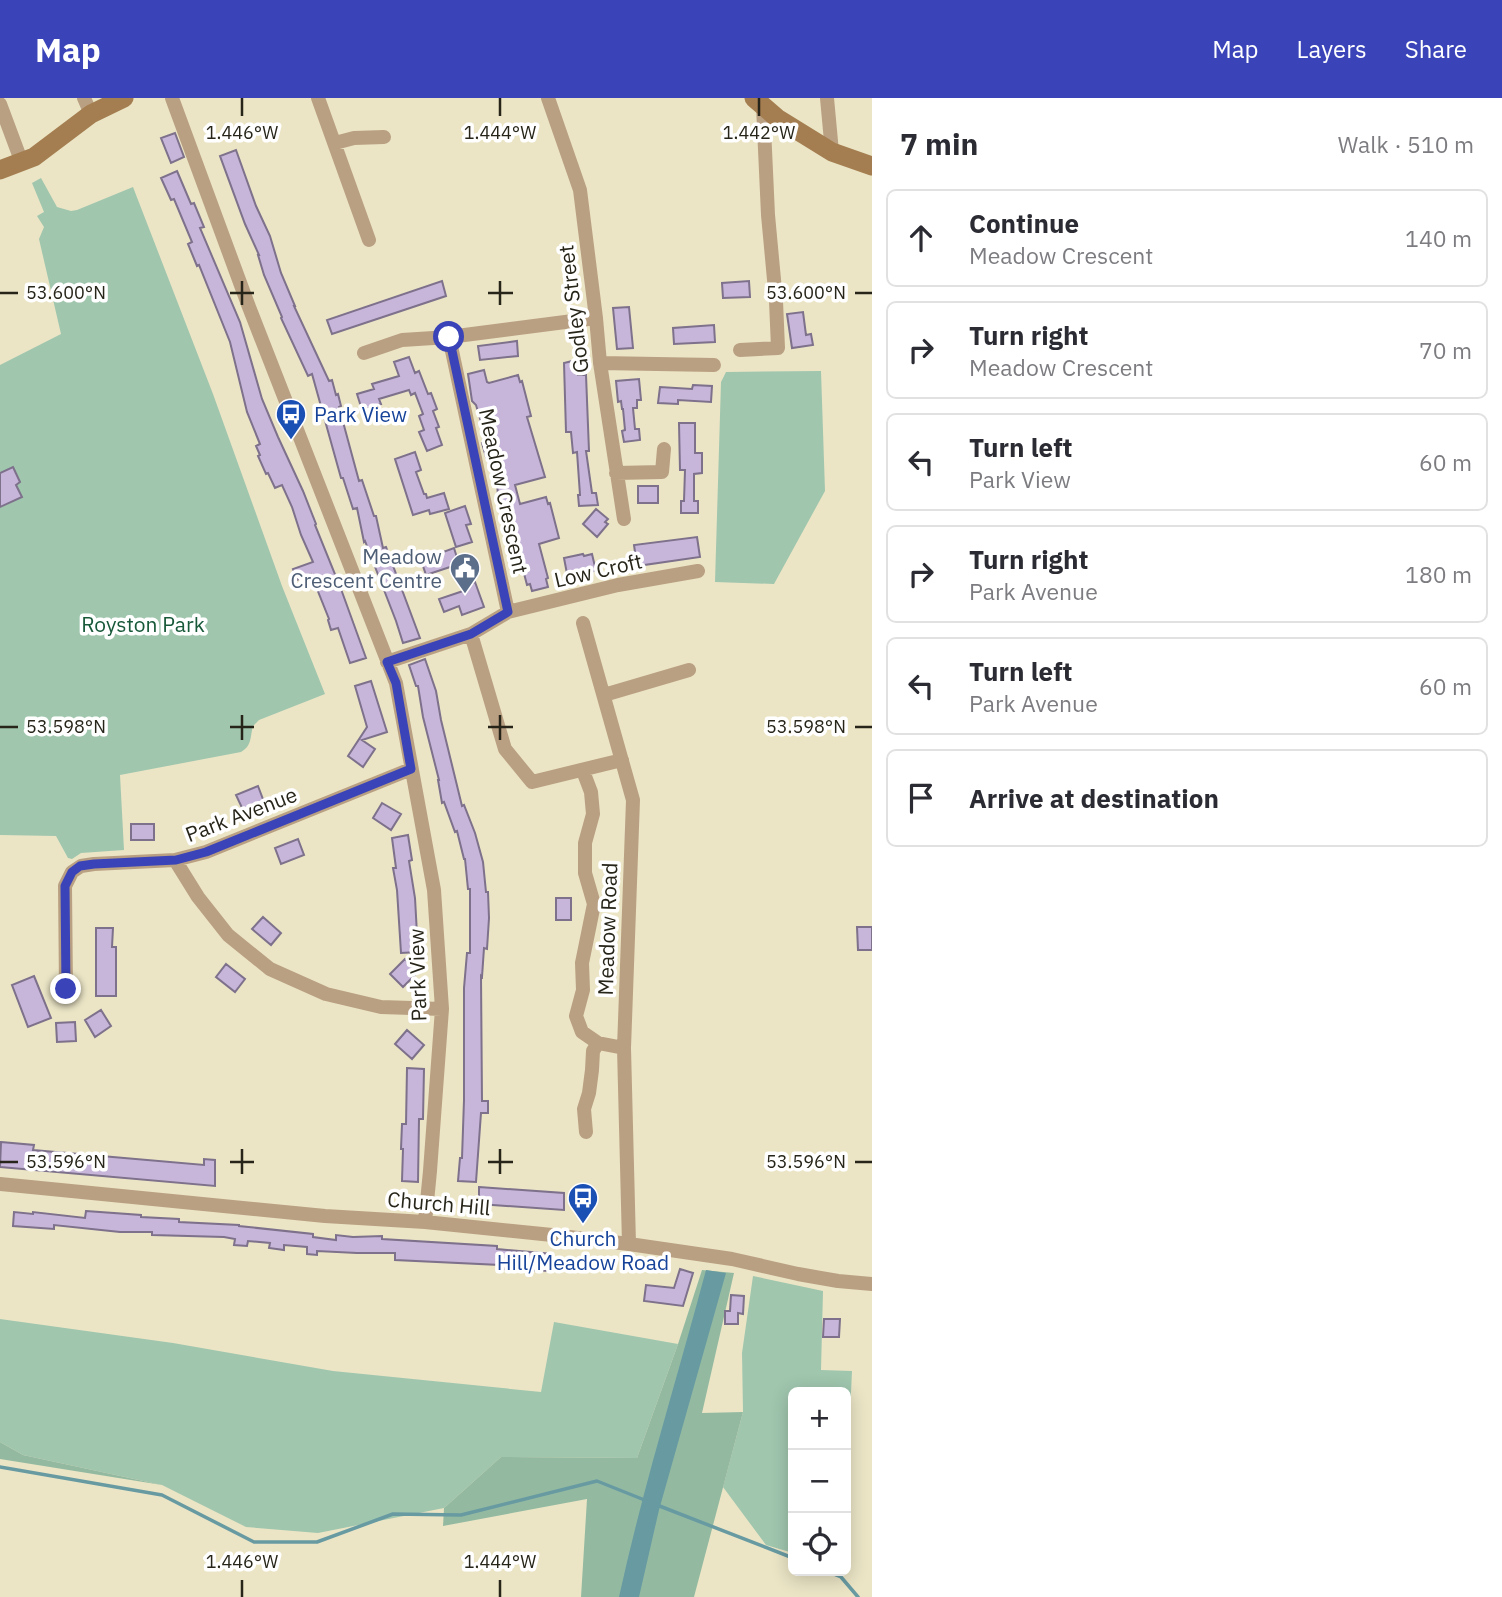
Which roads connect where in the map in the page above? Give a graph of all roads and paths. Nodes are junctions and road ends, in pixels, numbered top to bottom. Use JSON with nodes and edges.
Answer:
{"nodes":[{"id":1,"x":124,"y":98,"type":"edge"},
{"id":2,"x":172,"y":98,"type":"edge"},
{"id":3,"x":318,"y":98,"type":"edge"},
{"id":4,"x":548,"y":98,"type":"edge"},
{"id":5,"x":827,"y":98,"type":"edge"},
{"id":6,"x":759,"y":102,"type":"edge"},
{"id":7,"x":0,"y":104,"type":"edge"},
{"id":8,"x":88,"y":106,"type":"edge"},
{"id":9,"x":384,"y":137,"type":"dead end"},
{"id":10,"x":335,"y":143,"type":"junction"},
{"id":11,"x":832,"y":152,"type":"junction"},
{"id":12,"x":22,"y":163,"type":"junction"},
{"id":13,"x":872,"y":166,"type":"edge"},
{"id":14,"x":0,"y":170,"type":"edge"},
{"id":15,"x":369,"y":240,"type":"dead end"},
{"id":16,"x":596,"y":318,"type":"junction"},
{"id":17,"x":449,"y":337,"type":"junction"},
{"id":18,"x":740,"y":350,"type":"dead end"},
{"id":19,"x":363,"y":353,"type":"dead end"},
{"id":20,"x":600,"y":363,"type":"junction"},
{"id":21,"x":714,"y":365,"type":"dead end"},
{"id":22,"x":664,"y":449,"type":"dead end"},
{"id":23,"x":616,"y":473,"type":"junction"},
{"id":24,"x":624,"y":519,"type":"dead end"},
{"id":25,"x":698,"y":571,"type":"dead end"},
{"id":26,"x":508,"y":612,"type":"junction"},
{"id":27,"x":583,"y":623,"type":"dead end"},
{"id":28,"x":471,"y":634,"type":"junction"},
{"id":29,"x":387,"y":662,"type":"junction"},
{"id":30,"x":689,"y":670,"type":"dead end"},
{"id":31,"x":604,"y":695,"type":"junction"},
{"id":32,"x":622,"y":760,"type":"junction"},
{"id":33,"x":411,"y":769,"type":"junction"},
{"id":34,"x":583,"y":771,"type":"junction"},
{"id":35,"x":176,"y":860,"type":"junction"},
{"id":36,"x":66,"y":989,"type":"dead end"},
{"id":37,"x":442,"y":1009,"type":"junction"},
{"id":38,"x":598,"y":1043,"type":"junction"},
{"id":39,"x":624,"y":1048,"type":"junction"},
{"id":40,"x":586,"y":1132,"type":"dead end"},
{"id":41,"x":0,"y":1184,"type":"edge"},
{"id":42,"x":425,"y":1222,"type":"junction"},
{"id":43,"x":629,"y":1244,"type":"junction"},
{"id":44,"x":872,"y":1284,"type":"edge"}],
"edges":[{"from":1,"to":8,"type":"main road"},
{"from":2,"to":29,"type":"street","name":"Park View"},
{"from":3,"to":10,"type":"street"},
{"from":4,"to":16,"type":"street","name":"Godley Street"},
{"from":5,"to":11,"type":"street"},
{"from":6,"to":11,"type":"main road"},
{"from":6,"to":18,"type":"street"},
{"from":7,"to":12,"type":"street"},
{"from":8,"to":12,"type":"main road"},
{"from":9,"to":10,"type":"street"},
{"from":10,"to":15,"type":"street"},
{"from":11,"to":13,"type":"main road"},
{"from":12,"to":14,"type":"main road"},
{"from":16,"to":17,"type":"street"},
{"from":16,"to":20,"type":"street","name":"Godley Street"},
{"from":17,"to":19,"type":"street"},
{"from":17,"to":26,"type":"street","name":"Meadow Crescent"},
{"from":20,"to":21,"type":"street"},
{"from":20,"to":23,"type":"street","name":"Godley Street"},
{"from":22,"to":23,"type":"street"},
{"from":23,"to":24,"type":"street","name":"Godley Street"},
{"from":25,"to":26,"type":"street","name":"Low Croft"},
{"from":26,"to":28,"type":"street"},
{"from":27,"to":31,"type":"street","name":"Meadow Road"},
{"from":28,"to":29,"type":"street"},
{"from":28,"to":34,"type":"street"},
{"from":29,"to":33,"type":"street","name":"Park View"},
{"from":30,"to":31,"type":"street"},
{"from":31,"to":32,"type":"street","name":"Meadow Road"},
{"from":32,"to":34,"type":"street"},
{"from":32,"to":39,"type":"street","name":"Meadow Road"},
{"from":33,"to":35,"type":"street","name":"Park Avenue"},
{"from":33,"to":37,"type":"street","name":"Park View"},
{"from":34,"to":38,"type":"street"},
{"from":35,"to":36,"type":"street","name":"Park Avenue"},
{"from":35,"to":37,"type":"street"},
{"from":37,"to":42,"type":"street","name":"Park View"},
{"from":38,"to":39,"type":"street"},
{"from":38,"to":40,"type":"street"},
{"from":39,"to":43,"type":"street","name":"Meadow Road"},
{"from":41,"to":42,"type":"street","name":"Church Hill"},
{"from":42,"to":43,"type":"street","name":"Church Hill"},
{"from":43,"to":44,"type":"street","name":"Church Hill"}]}
